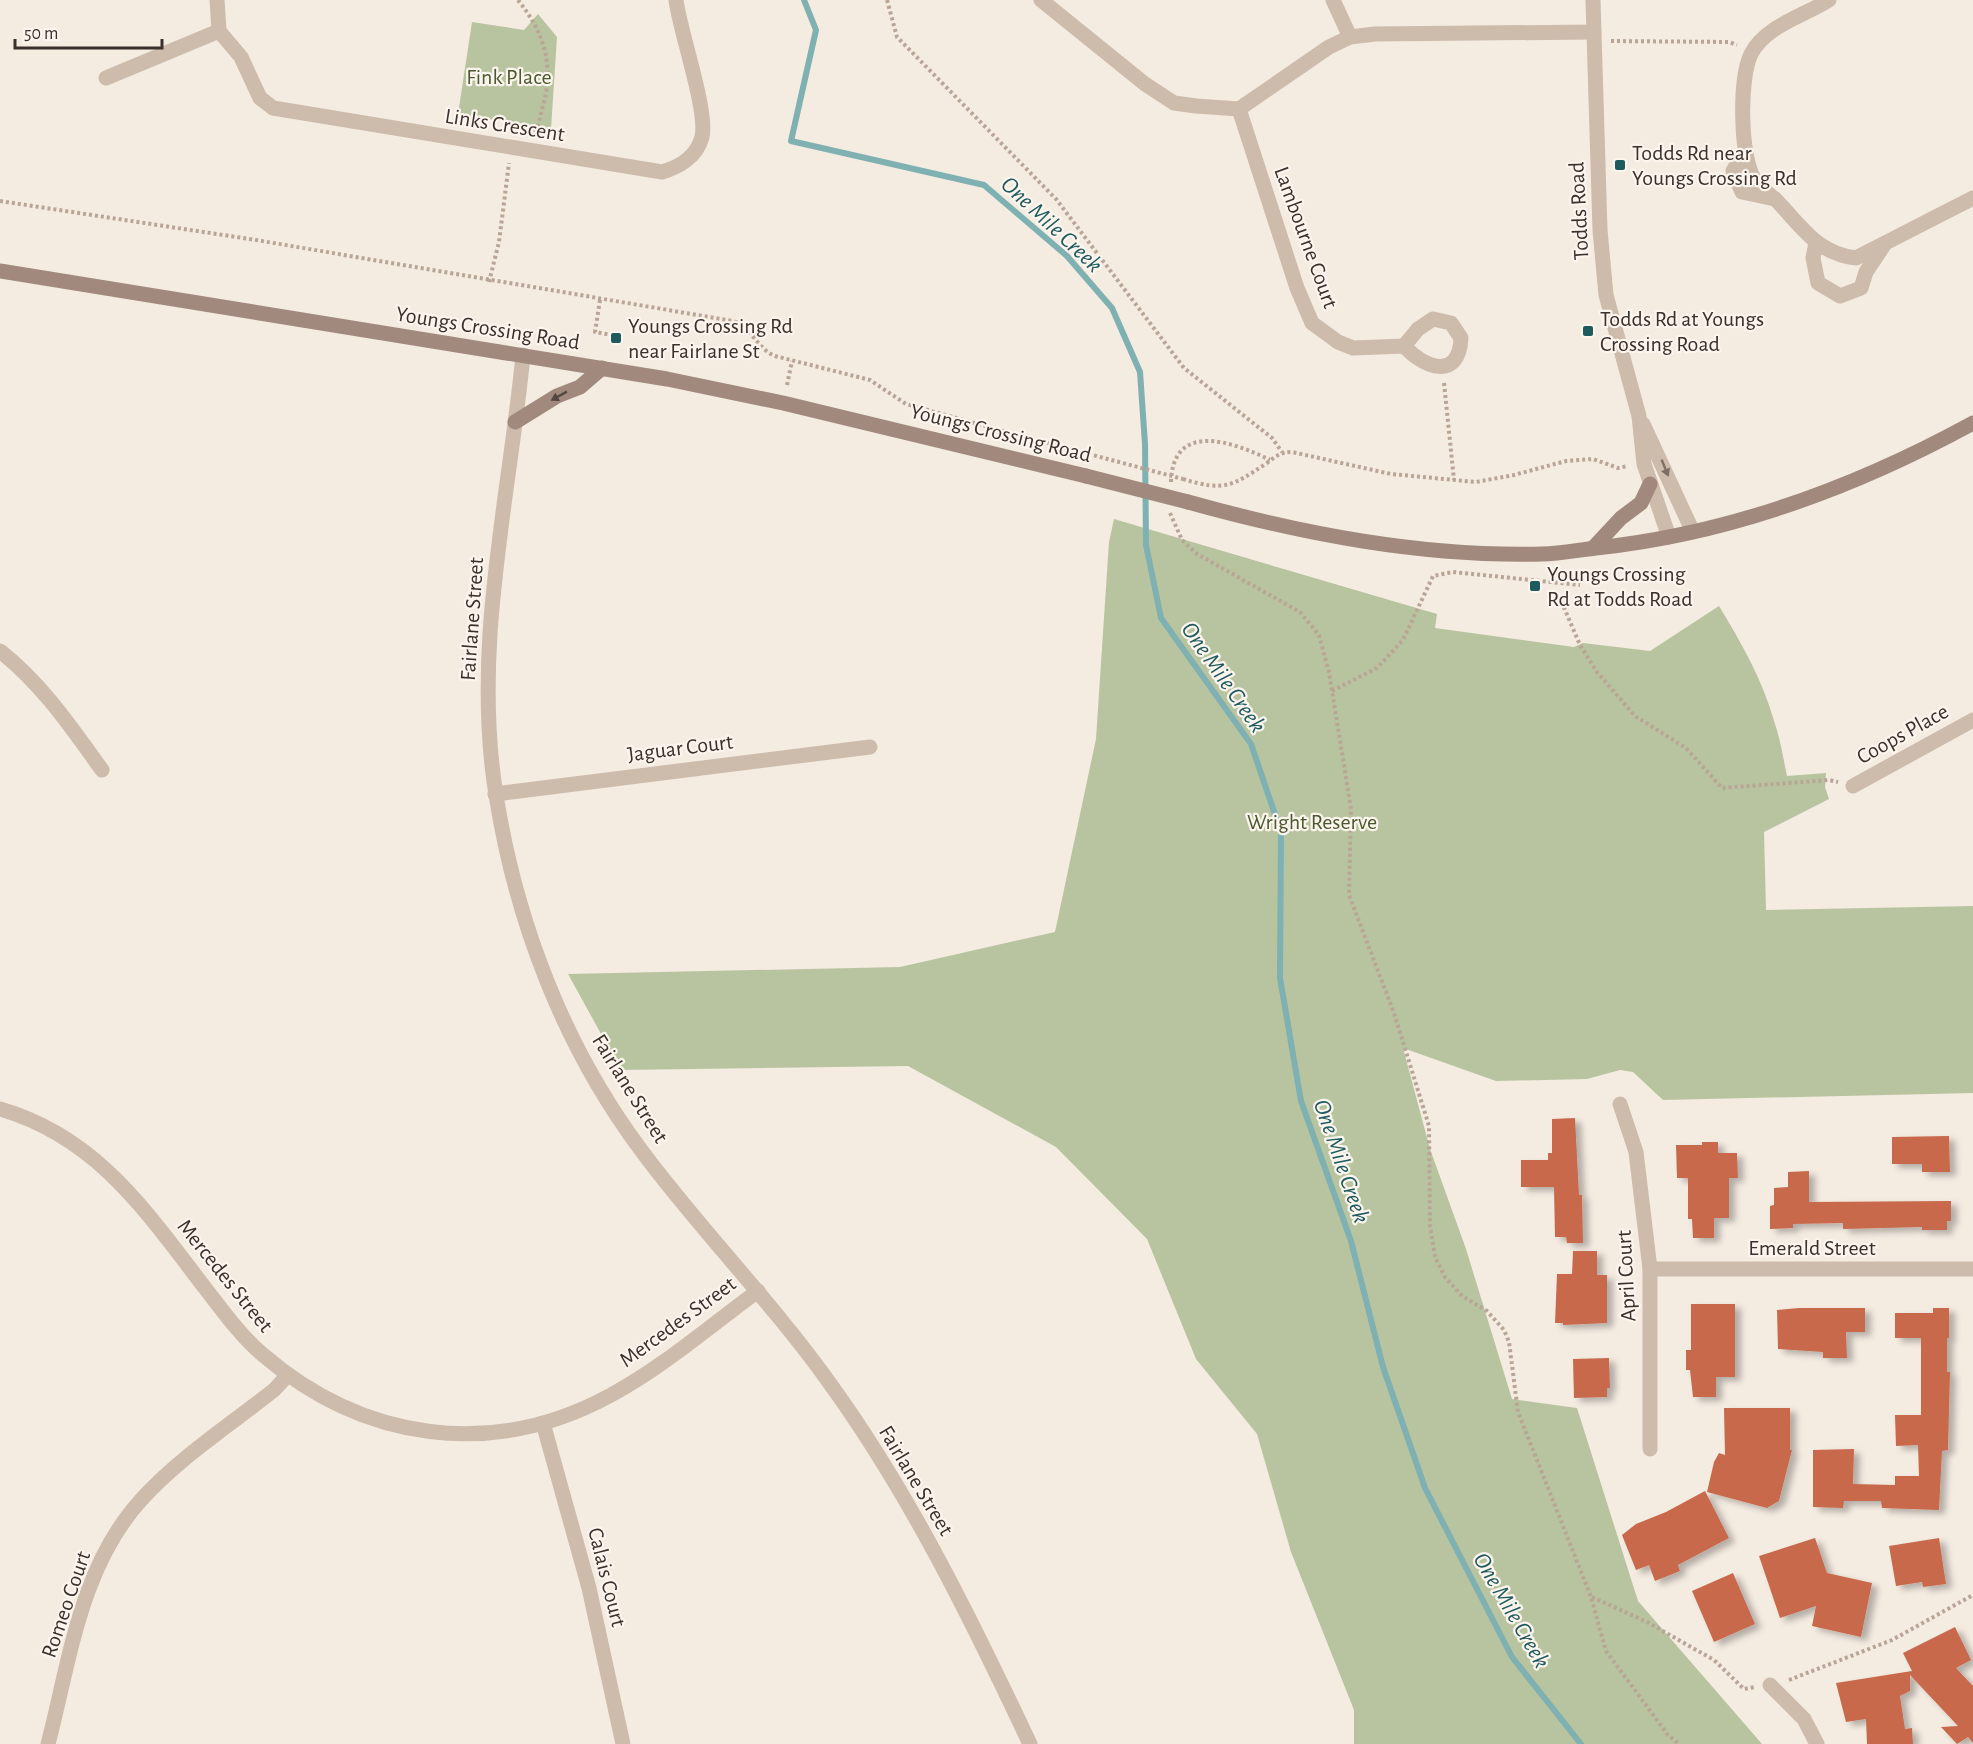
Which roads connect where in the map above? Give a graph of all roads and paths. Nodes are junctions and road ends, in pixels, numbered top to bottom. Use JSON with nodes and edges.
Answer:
{"nodes":[{"id":1,"x":217,"y":0,"type":"edge"},
{"id":2,"x":518,"y":0,"type":"edge"},
{"id":3,"x":676,"y":0,"type":"edge"},
{"id":4,"x":887,"y":0,"type":"edge"},
{"id":5,"x":1041,"y":0,"type":"edge"},
{"id":6,"x":1333,"y":0,"type":"edge"},
{"id":7,"x":1593,"y":0,"type":"edge"},
{"id":8,"x":1829,"y":0,"type":"edge"},
{"id":9,"x":219,"y":31,"type":"junction"},
{"id":10,"x":1594,"y":36,"type":"junction"},
{"id":11,"x":1350,"y":37,"type":"junction"},
{"id":12,"x":1752,"y":52,"type":"junction"},
{"id":13,"x":106,"y":78,"type":"dead end"},
{"id":14,"x":1239,"y":109,"type":"junction"},
{"id":15,"x":524,"y":133,"type":"dead end"},
{"id":16,"x":510,"y":156,"type":"dead end"},
{"id":17,"x":1973,"y":198,"type":"edge"},
{"id":18,"x":0,"y":201,"type":"edge"},
{"id":19,"x":1816,"y":243,"type":"junction"},
{"id":20,"x":1886,"y":243,"type":"junction"},
{"id":21,"x":0,"y":271,"type":"edge"},
{"id":22,"x":489,"y":282,"type":"junction"},
{"id":23,"x":600,"y":300,"type":"junction"},
{"id":24,"x":617,"y":336,"type":"dead end"},
{"id":25,"x":1404,"y":346,"type":"junction"},
{"id":26,"x":523,"y":356,"type":"junction"},
{"id":27,"x":792,"y":361,"type":"junction"},
{"id":28,"x":1442,"y":367,"type":"junction"},
{"id":29,"x":602,"y":368,"type":"junction"},
{"id":30,"x":787,"y":385,"type":"dead end"},
{"id":31,"x":1639,"y":416,"type":"junction"},
{"id":32,"x":515,"y":422,"type":"junction"},
{"id":33,"x":1973,"y":423,"type":"edge"},
{"id":34,"x":1282,"y":452,"type":"junction"},
{"id":35,"x":1270,"y":460,"type":"junction"},
{"id":36,"x":1629,"y":466,"type":"dead end"},
{"id":37,"x":1454,"y":480,"type":"junction"},
{"id":38,"x":1650,"y":484,"type":"junction"},
{"id":39,"x":1171,"y":485,"type":"dead end"},
{"id":40,"x":1170,"y":506,"type":"dead end"},
{"id":41,"x":1693,"y":532,"type":"junction"},
{"id":42,"x":1669,"y":537,"type":"junction"},
{"id":43,"x":1593,"y":549,"type":"junction"},
{"id":44,"x":1580,"y":585,"type":"dead end"},
{"id":45,"x":1559,"y":596,"type":"dead end"},
{"id":46,"x":0,"y":651,"type":"edge"},
{"id":47,"x":1332,"y":691,"type":"junction"},
{"id":48,"x":1973,"y":720,"type":"edge"},
{"id":49,"x":870,"y":747,"type":"dead end"},
{"id":50,"x":102,"y":770,"type":"dead end"},
{"id":51,"x":1853,"y":786,"type":"joint"},
{"id":52,"x":495,"y":794,"type":"junction"},
{"id":53,"x":1620,"y":1104,"type":"dead end"},
{"id":54,"x":0,"y":1109,"type":"edge"},
{"id":55,"x":1650,"y":1269,"type":"junction"},
{"id":56,"x":1973,"y":1269,"type":"edge"},
{"id":57,"x":758,"y":1291,"type":"junction"},
{"id":58,"x":288,"y":1375,"type":"junction"},
{"id":59,"x":543,"y":1423,"type":"junction"},
{"id":60,"x":1650,"y":1449,"type":"dead end"},
{"id":61,"x":1973,"y":1594,"type":"edge"},
{"id":62,"x":1591,"y":1597,"type":"junction"},
{"id":63,"x":1770,"y":1685,"type":"junction"},
{"id":64,"x":48,"y":1744,"type":"edge"},
{"id":65,"x":623,"y":1744,"type":"edge"},
{"id":66,"x":1030,"y":1744,"type":"edge"},
{"id":67,"x":1679,"y":1744,"type":"edge"},
{"id":68,"x":1816,"y":1744,"type":"edge"}],
"edges":[{"from":1,"to":9,"type":"street"},
{"from":2,"to":15,"type":"path"},
{"from":3,"to":9,"type":"street","name":"Links Crescent"},
{"from":4,"to":34,"type":"path"},
{"from":5,"to":14,"type":"street"},
{"from":6,"to":11,"type":"street"},
{"from":7,"to":10,"type":"street","name":"Todds Road"},
{"from":8,"to":12,"type":"street"},
{"from":9,"to":13,"type":"street"},
{"from":10,"to":11,"type":"street"},
{"from":10,"to":12,"type":"path"},
{"from":10,"to":31,"type":"street","name":"Todds Road"},
{"from":11,"to":14,"type":"street"},
{"from":12,"to":19,"type":"street"},
{"from":14,"to":25,"type":"street","name":"Lambourne Court"},
{"from":16,"to":22,"type":"path"},
{"from":17,"to":20,"type":"street"},
{"from":18,"to":22,"type":"path"},
{"from":19,"to":20,"type":"street"},
{"from":19,"to":20,"type":"street"},
{"from":21,"to":26,"type":"main road","name":"Youngs Crossing Road"},
{"from":22,"to":23,"type":"path"},
{"from":23,"to":24,"type":"path"},
{"from":23,"to":27,"type":"path"},
{"from":25,"to":28,"type":"street"},
{"from":25,"to":28,"type":"street"},
{"from":26,"to":29,"type":"main road","name":"Youngs Crossing Road"},
{"from":26,"to":32,"type":"street","name":"Fairlane Street"},
{"from":27,"to":30,"type":"path"},
{"from":27,"to":35,"type":"path","bridge":true},
{"from":28,"to":37,"type":"path"},
{"from":29,"to":32,"type":"main road","one_way":true},
{"from":29,"to":43,"type":"main road","name":"Youngs Crossing Road","bridge":true},
{"from":31,"to":38,"type":"street","name":"Todds Road"},
{"from":31,"to":41,"type":"street","name":"Todds Road","one_way":true},
{"from":32,"to":52,"type":"street","name":"Fairlane Street"},
{"from":33,"to":41,"type":"main road","name":"Youngs Crossing Road"},
{"from":34,"to":35,"type":"path"},
{"from":34,"to":37,"type":"path"},
{"from":35,"to":39,"type":"path"},
{"from":36,"to":37,"type":"path"},
{"from":38,"to":42,"type":"street","name":"Todds Road"},
{"from":38,"to":43,"type":"main road"},
{"from":40,"to":47,"type":"path"},
{"from":41,"to":42,"type":"main road","name":"Youngs Crossing Road"},
{"from":42,"to":43,"type":"main road","name":"Youngs Crossing Road"},
{"from":44,"to":47,"type":"path"},
{"from":45,"to":51,"type":"path"},
{"from":46,"to":50,"type":"street"},
{"from":47,"to":62,"type":"path"},
{"from":48,"to":51,"type":"street","name":"Coops Place"},
{"from":49,"to":52,"type":"street","name":"Jaguar Court"},
{"from":52,"to":57,"type":"street","name":"Fairlane Street"},
{"from":53,"to":55,"type":"street","name":"April Court"},
{"from":54,"to":58,"type":"street","name":"Mercedes Street"},
{"from":55,"to":56,"type":"street","name":"Emerald Street"},
{"from":55,"to":60,"type":"street","name":"April Court"},
{"from":57,"to":59,"type":"street","name":"Mercedes Street"},
{"from":57,"to":66,"type":"street","name":"Fairlane Street"},
{"from":58,"to":59,"type":"street","name":"Mercedes Street"},
{"from":58,"to":64,"type":"street","name":"Romeo Court"},
{"from":59,"to":65,"type":"street","name":"Calais Court"},
{"from":61,"to":63,"type":"path"},
{"from":62,"to":63,"type":"path"},
{"from":62,"to":67,"type":"path"},
{"from":63,"to":68,"type":"street"}]}
